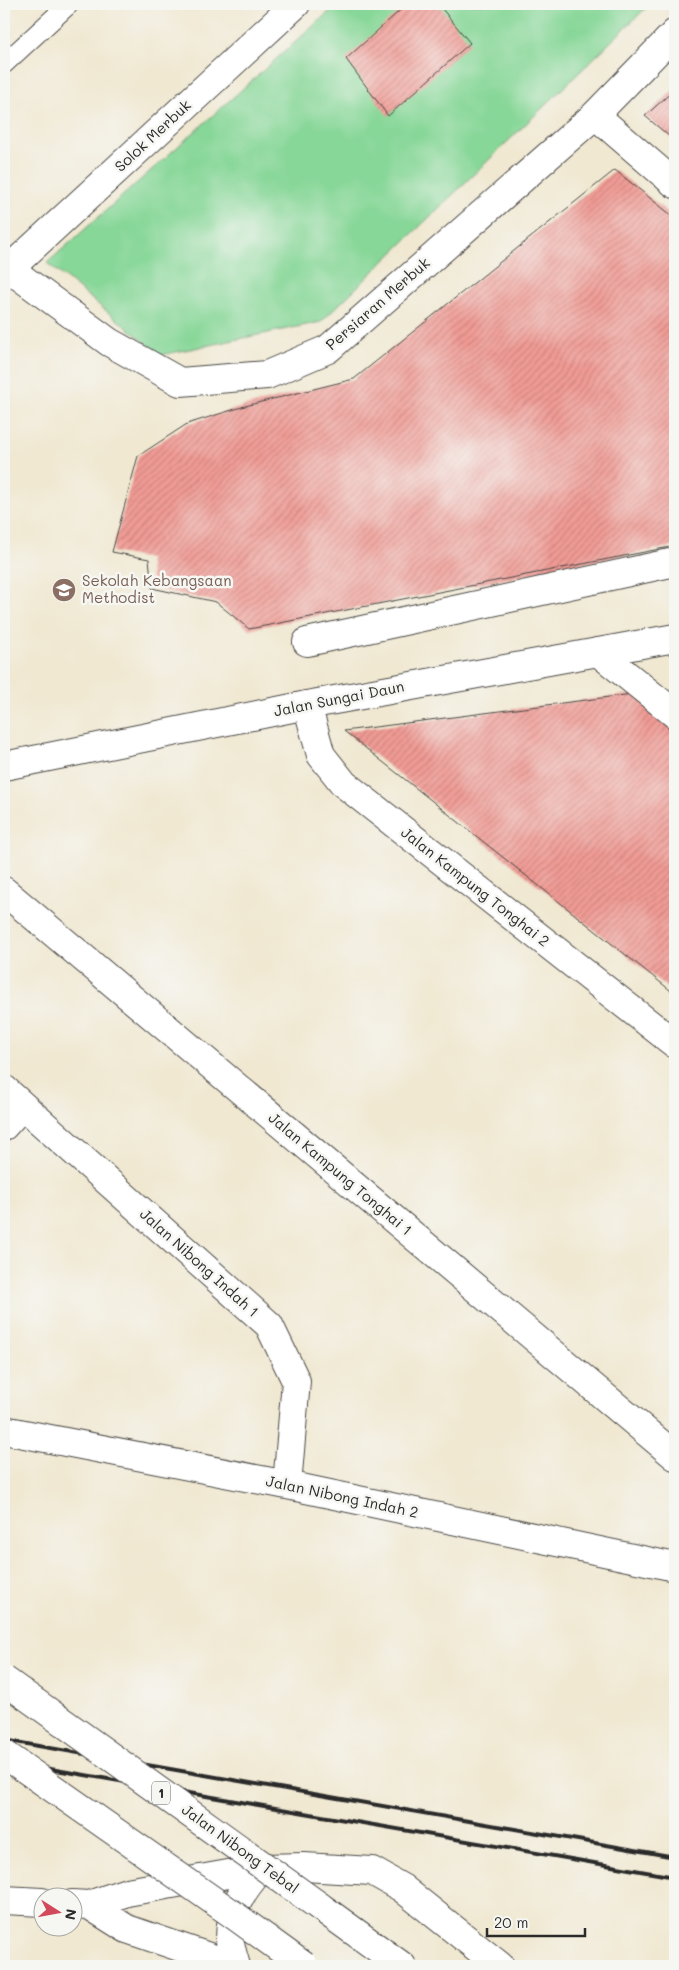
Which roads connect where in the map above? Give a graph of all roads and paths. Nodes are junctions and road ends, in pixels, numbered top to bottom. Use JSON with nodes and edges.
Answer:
{"nodes":[{"id":1,"x":69,"y":4,"type":"edge"},
{"id":2,"x":296,"y":4,"type":"edge"},
{"id":3,"x":675,"y":33,"type":"edge"},
{"id":4,"x":4,"y":64,"type":"edge"},
{"id":5,"x":595,"y":115,"type":"junction"},
{"id":6,"x":675,"y":184,"type":"edge"},
{"id":7,"x":6,"y":267,"type":"edge"},
{"id":8,"x":675,"y":562,"type":"edge"},
{"id":9,"x":675,"y":638,"type":"edge"},
{"id":10,"x":307,"y":642,"type":"dead end"},
{"id":11,"x":598,"y":652,"type":"junction"},
{"id":12,"x":307,"y":705,"type":"junction"},
{"id":13,"x":675,"y":714,"type":"edge"},
{"id":14,"x":4,"y":766,"type":"edge"},
{"id":15,"x":4,"y":891,"type":"edge"},
{"id":16,"x":675,"y":1044,"type":"edge"},
{"id":17,"x":13,"y":1098,"type":"edge"},
{"id":18,"x":4,"y":1126,"type":"edge"},
{"id":19,"x":9,"y":1431,"type":"dead end"},
{"id":20,"x":675,"y":1456,"type":"edge"},
{"id":21,"x":286,"y":1485,"type":"junction"},
{"id":22,"x":675,"y":1566,"type":"edge"},
{"id":23,"x":4,"y":1680,"type":"edge"},
{"id":24,"x":4,"y":1754,"type":"edge"},
{"id":25,"x":262,"y":1868,"type":"junction"},
{"id":26,"x":4,"y":1900,"type":"edge"},
{"id":27,"x":32,"y":1901,"type":"edge"},
{"id":28,"x":82,"y":1904,"type":"edge"},
{"id":29,"x":82,"y":1905,"type":"edge"},
{"id":30,"x":236,"y":1966,"type":"edge"},
{"id":31,"x":304,"y":1966,"type":"edge"},
{"id":32,"x":402,"y":1966,"type":"edge"},
{"id":33,"x":500,"y":1966,"type":"edge"}],
"edges":[{"from":1,"to":4,"type":"lane"},
{"from":2,"to":7,"type":"main road","name":"Solok Merbuk"},
{"from":3,"to":5,"type":"main road","name":"Persiaran Merbuk"},
{"from":5,"to":6,"type":"main road"},
{"from":5,"to":7,"type":"main road","name":"Persiaran Merbuk"},
{"from":8,"to":10,"type":"main road"},
{"from":9,"to":11,"type":"main road","name":"Jalan Sungai Daun"},
{"from":11,"to":12,"type":"main road","name":"Jalan Sungai Daun"},
{"from":11,"to":13,"type":"main road"},
{"from":12,"to":14,"type":"main road","name":"Jalan Sungai Daun"},
{"from":12,"to":16,"type":"main road","name":"Jalan Kampung Tonghai 2"},
{"from":15,"to":20,"type":"main road","name":"Jalan Kampung Tonghai 1"},
{"from":17,"to":18,"type":"main road"},
{"from":17,"to":21,"type":"main road","name":"Jalan Nibong Indah 1"},
{"from":19,"to":21,"type":"main road","name":"Jalan Nibong Indah 2"},
{"from":21,"to":22,"type":"main road","name":"Jalan Nibong Indah 2"},
{"from":23,"to":32,"type":"main road","name":"Jalan Nibong Tebal","number":"1","bridge":true},
{"from":24,"to":31,"type":"main road","bridge":true},
{"from":25,"to":28,"type":"main road"},
{"from":25,"to":30,"type":"main road"},
{"from":25,"to":33,"type":"main road"},
{"from":26,"to":27,"type":"main road"},
{"from":29,"to":30,"type":"main road"}]}
